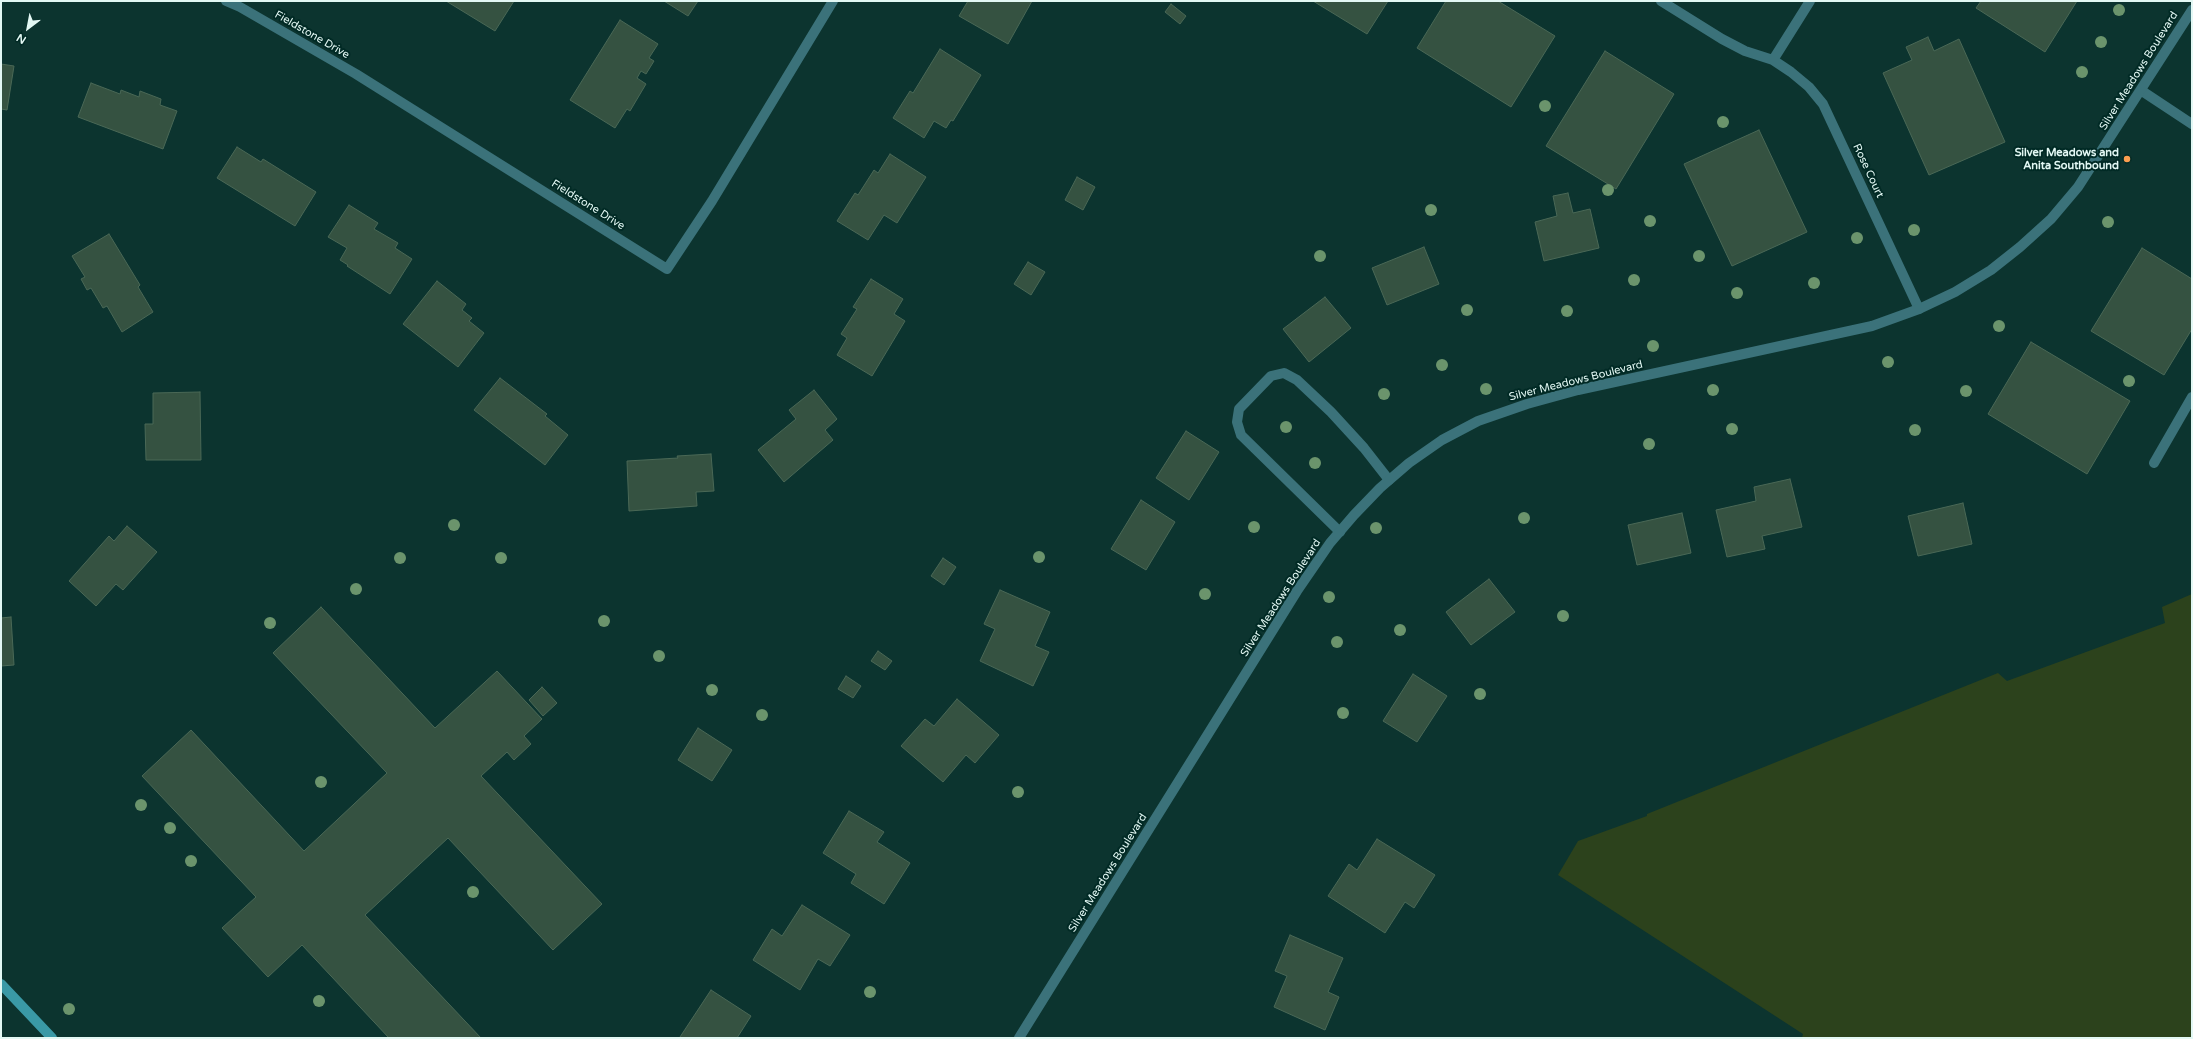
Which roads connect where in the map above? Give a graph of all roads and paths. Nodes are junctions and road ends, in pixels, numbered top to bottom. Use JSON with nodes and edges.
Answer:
{"nodes":[{"id":1,"x":226,"y":1,"type":"edge"},
{"id":2,"x":833,"y":1,"type":"edge"},
{"id":3,"x":1661,"y":1,"type":"edge"},
{"id":4,"x":1810,"y":1,"type":"edge"},
{"id":5,"x":2192,"y":10,"type":"edge"},
{"id":6,"x":1773,"y":60,"type":"junction"},
{"id":7,"x":2142,"y":91,"type":"junction"},
{"id":8,"x":2192,"y":124,"type":"edge"},
{"id":9,"x":1919,"y":309,"type":"junction"},
{"id":10,"x":2192,"y":397,"type":"edge"},
{"id":11,"x":2154,"y":463,"type":"dead end"},
{"id":12,"x":1389,"y":480,"type":"junction"},
{"id":13,"x":1340,"y":532,"type":"junction"},
{"id":14,"x":1,"y":984,"type":"edge"},
{"id":15,"x":52,"y":1038,"type":"edge"},
{"id":16,"x":1019,"y":1038,"type":"edge"}],
"edges":[{"from":1,"to":2,"type":"street","name":"Fieldstone Drive"},
{"from":3,"to":6,"type":"street","name":"Rose Court"},
{"from":4,"to":6,"type":"street"},
{"from":5,"to":7,"type":"street","name":"Silver Meadows Boulevard"},
{"from":6,"to":9,"type":"street","name":"Rose Court"},
{"from":7,"to":8,"type":"street"},
{"from":7,"to":9,"type":"street","name":"Silver Meadows Boulevard"},
{"from":9,"to":12,"type":"street","name":"Silver Meadows Boulevard"},
{"from":10,"to":11,"type":"street"},
{"from":12,"to":13,"type":"street","name":"Silver Meadows Boulevard"},
{"from":12,"to":13,"type":"street"},
{"from":13,"to":16,"type":"street","name":"Silver Meadows Boulevard"},
{"from":14,"to":15,"type":"main road"}]}
